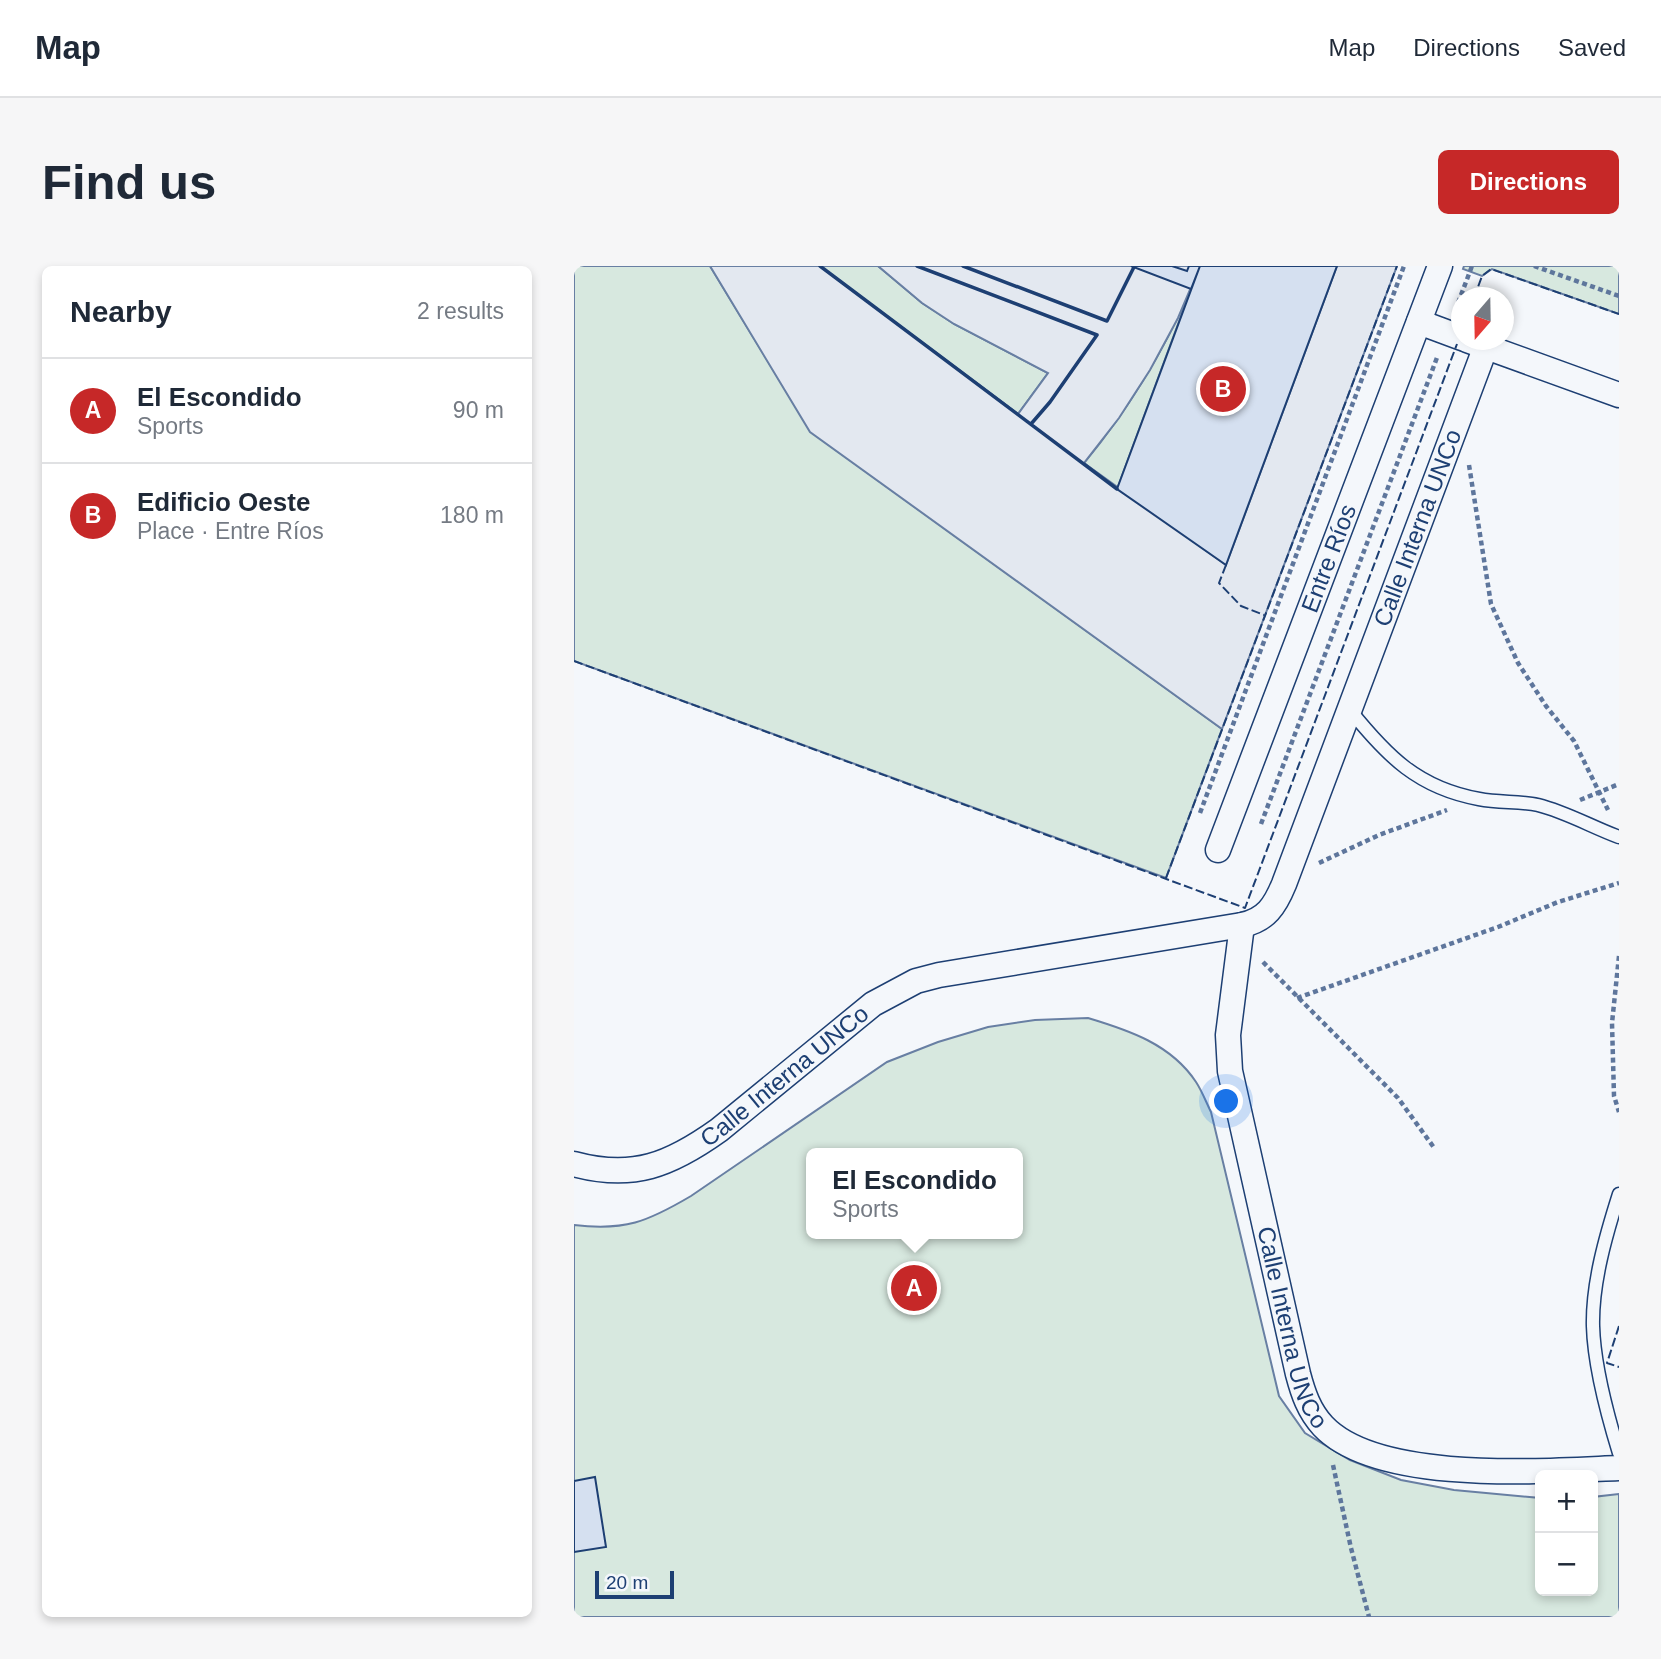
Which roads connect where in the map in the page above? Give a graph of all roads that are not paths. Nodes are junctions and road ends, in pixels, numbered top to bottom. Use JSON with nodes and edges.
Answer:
{"nodes":[{"id":1,"x":1440,"y":266,"type":"edge"},
{"id":2,"x":1419,"y":322,"type":"junction"},
{"id":3,"x":1451,"y":334,"type":"edge"},
{"id":4,"x":1462,"y":350,"type":"edge"},
{"id":5,"x":1495,"y":350,"type":"edge"},
{"id":6,"x":1619,"y":395,"type":"edge"},
{"id":7,"x":1349,"y":710,"type":"junction"},
{"id":8,"x":1617,"y":836,"type":"edge"},
{"id":9,"x":1218,"y":850,"type":"dead end"},
{"id":10,"x":1242,"y":925,"type":"junction"},
{"id":11,"x":574,"y":1164,"type":"edge"},
{"id":12,"x":1619,"y":1194,"type":"edge"},
{"id":13,"x":1619,"y":1453,"type":"edge"},
{"id":14,"x":1619,"y":1468,"type":"edge"}],
"edges":[{"from":1,"to":2,"type":"street","name":"Entre Ríos"},
{"from":2,"to":3,"type":"street"},
{"from":2,"to":9,"type":"street","name":"Entre Ríos"},
{"from":4,"to":7,"type":"street","name":"Calle Interna UNCo"},
{"from":5,"to":6,"type":"street"},
{"from":7,"to":8,"type":"lane"},
{"from":7,"to":10,"type":"street","name":"Calle Interna UNCo"},
{"from":10,"to":11,"type":"street","name":"Calle Interna UNCo"},
{"from":10,"to":14,"type":"street","name":"Calle Interna UNCo"},
{"from":12,"to":13,"type":"lane"}]}
